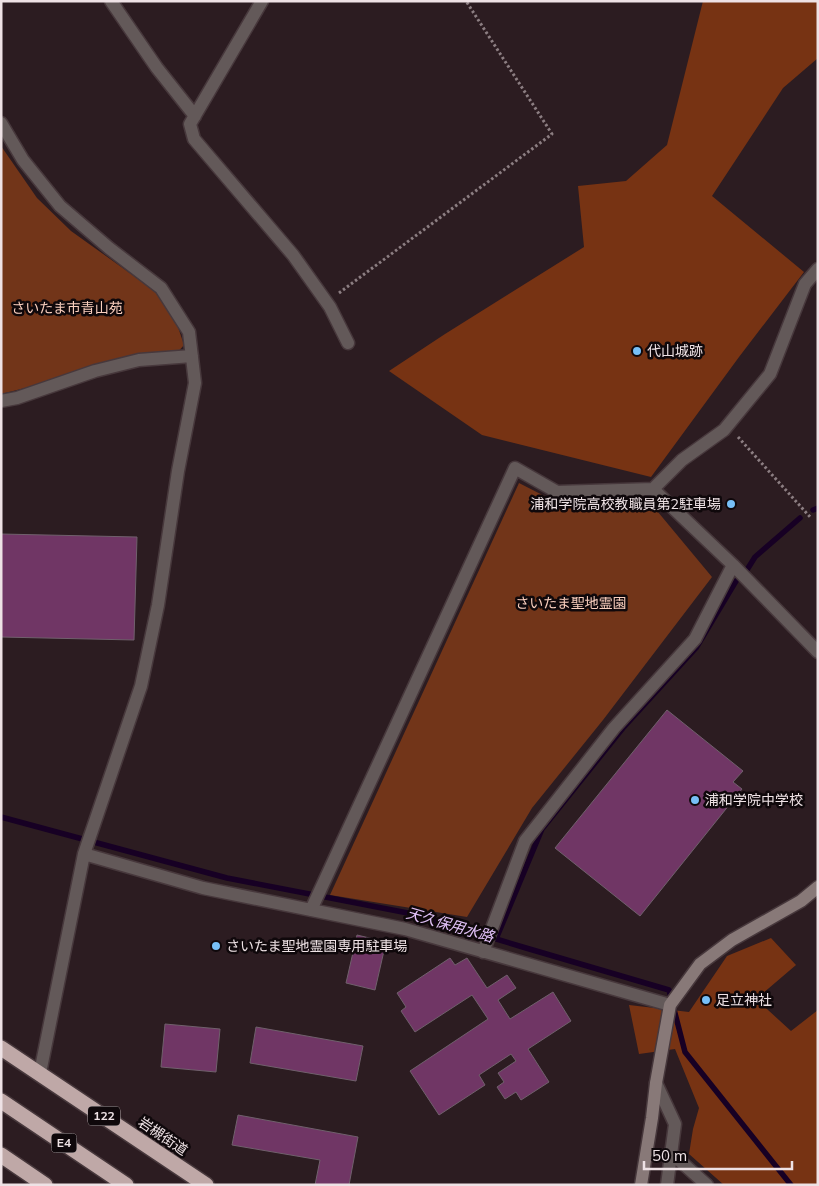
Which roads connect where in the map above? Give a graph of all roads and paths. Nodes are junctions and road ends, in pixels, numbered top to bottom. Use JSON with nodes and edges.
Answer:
{"nodes":[{"id":1,"x":111,"y":1,"type":"edge"},
{"id":2,"x":262,"y":1,"type":"edge"},
{"id":3,"x":466,"y":1,"type":"edge"},
{"id":4,"x":195,"y":116,"type":"junction"},
{"id":5,"x":1,"y":123,"type":"edge"},
{"id":6,"x":818,"y":269,"type":"edge"},
{"id":7,"x":327,"y":302,"type":"junction"},
{"id":8,"x":348,"y":343,"type":"dead end"},
{"id":9,"x":192,"y":356,"type":"junction"},
{"id":10,"x":1,"y":401,"type":"edge"},
{"id":11,"x":727,"y":426,"type":"junction"},
{"id":12,"x":653,"y":489,"type":"junction"},
{"id":13,"x":810,"y":518,"type":"dead end"},
{"id":14,"x":733,"y":565,"type":"junction"},
{"id":15,"x":818,"y":652,"type":"edge"},
{"id":16,"x":84,"y":854,"type":"junction"},
{"id":17,"x":818,"y":887,"type":"edge"},
{"id":18,"x":311,"y":910,"type":"junction"},
{"id":19,"x":483,"y":952,"type":"junction"},
{"id":20,"x":670,"y":1005,"type":"junction"},
{"id":21,"x":1,"y":1048,"type":"edge"},
{"id":22,"x":40,"y":1074,"type":"junction"},
{"id":23,"x":656,"y":1083,"type":"junction"},
{"id":24,"x":1,"y":1101,"type":"edge"},
{"id":25,"x":671,"y":1153,"type":"junction"},
{"id":26,"x":1,"y":1156,"type":"edge"},
{"id":27,"x":45,"y":1185,"type":"edge"},
{"id":28,"x":126,"y":1185,"type":"edge"},
{"id":29,"x":206,"y":1185,"type":"edge"},
{"id":30,"x":641,"y":1185,"type":"edge"},
{"id":31,"x":666,"y":1185,"type":"edge"},
{"id":32,"x":707,"y":1185,"type":"edge"}],
"edges":[{"from":1,"to":4,"type":"street"},
{"from":2,"to":4,"type":"street"},
{"from":3,"to":7,"type":"path"},
{"from":4,"to":7,"type":"street"},
{"from":5,"to":9,"type":"street"},
{"from":6,"to":11,"type":"street"},
{"from":7,"to":8,"type":"street"},
{"from":9,"to":10,"type":"street"},
{"from":9,"to":16,"type":"street"},
{"from":11,"to":12,"type":"street"},
{"from":11,"to":13,"type":"path"},
{"from":12,"to":14,"type":"street"},
{"from":12,"to":18,"type":"street"},
{"from":14,"to":15,"type":"street"},
{"from":14,"to":19,"type":"street"},
{"from":16,"to":18,"type":"street"},
{"from":16,"to":22,"type":"street"},
{"from":17,"to":20,"type":"street"},
{"from":18,"to":19,"type":"street"},
{"from":19,"to":20,"type":"street"},
{"from":20,"to":23,"type":"street"},
{"from":21,"to":22,"type":"highway","name":"岩槻街道","number":"122"},
{"from":22,"to":29,"type":"highway","name":"岩槻街道","number":"122"},
{"from":23,"to":25,"type":"street"},
{"from":23,"to":30,"type":"street"},
{"from":24,"to":28,"type":"highway","number":"E4"},
{"from":25,"to":31,"type":"street"},
{"from":25,"to":32,"type":"street"},
{"from":26,"to":27,"type":"highway"}]}
